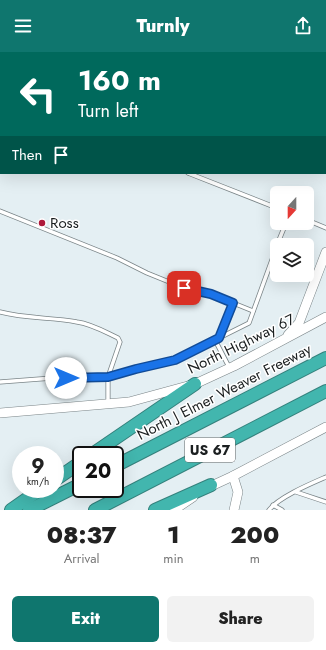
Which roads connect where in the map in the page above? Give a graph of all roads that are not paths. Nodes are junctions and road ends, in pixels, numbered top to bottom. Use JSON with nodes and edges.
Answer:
{"nodes":[{"id":1,"x":191,"y":174,"type":"edge"},
{"id":2,"x":270,"y":205,"type":"edge"},
{"id":3,"x":0,"y":211,"type":"edge"},
{"id":4,"x":314,"y":223,"type":"edge"},
{"id":5,"x":326,"y":228,"type":"edge"},
{"id":6,"x":326,"y":252,"type":"edge"},
{"id":7,"x":270,"y":265,"type":"edge"},
{"id":8,"x":233,"y":303,"type":"junction"},
{"id":9,"x":253,"y":311,"type":"junction"},
{"id":10,"x":0,"y":312,"type":"edge"},
{"id":11,"x":326,"y":317,"type":"edge"},
{"id":12,"x":217,"y":339,"type":"junction"},
{"id":13,"x":285,"y":339,"type":"junction"},
{"id":14,"x":326,"y":358,"type":"edge"},
{"id":15,"x":229,"y":368,"type":"junction"},
{"id":16,"x":108,"y":377,"type":"junction"},
{"id":17,"x":0,"y":382,"type":"edge"},
{"id":18,"x":195,"y":384,"type":"junction"},
{"id":19,"x":326,"y":391,"type":"edge"},
{"id":20,"x":108,"y":404,"type":"junction"},
{"id":21,"x":0,"y":413,"type":"edge"},
{"id":22,"x":326,"y":426,"type":"edge"},
{"id":23,"x":104,"y":446,"type":"edge"},
{"id":24,"x":124,"y":461,"type":"edge"},
{"id":25,"x":233,"y":476,"type":"junction"},
{"id":26,"x":326,"y":476,"type":"edge"},
{"id":27,"x":211,"y":485,"type":"junction"},
{"id":28,"x":72,"y":488,"type":"edge"},
{"id":29,"x":296,"y":492,"type":"junction"},
{"id":30,"x":29,"y":498,"type":"edge"},
{"id":31,"x":326,"y":502,"type":"edge"},
{"id":32,"x":273,"y":505,"type":"junction"},
{"id":33,"x":11,"y":510,"type":"edge"},
{"id":34,"x":29,"y":510,"type":"edge"},
{"id":35,"x":95,"y":510,"type":"edge"},
{"id":36,"x":155,"y":510,"type":"edge"},
{"id":37,"x":174,"y":510,"type":"edge"},
{"id":38,"x":234,"y":510,"type":"edge"},
{"id":39,"x":269,"y":510,"type":"edge"},
{"id":40,"x":282,"y":510,"type":"edge"}],
"edges":[{"from":1,"to":2,"type":"lane"},
{"from":3,"to":8,"type":"lane"},
{"from":4,"to":5,"type":"lane"},
{"from":6,"to":13,"type":"main road"},
{"from":7,"to":9,"type":"lane"},
{"from":8,"to":9,"type":"lane"},
{"from":8,"to":12,"type":"lane"},
{"from":9,"to":12,"type":"lane"},
{"from":10,"to":16,"type":"lane"},
{"from":11,"to":13,"type":"main road","name":"North Highway 67"},
{"from":12,"to":15,"type":"lane"},
{"from":12,"to":16,"type":"lane"},
{"from":13,"to":15,"type":"main road","name":"North Highway 67"},
{"from":14,"to":24,"type":"highway","name":"North J Elmer Weaver Freeway","number":"US 67"},
{"from":15,"to":18,"type":"main road","name":"North Highway 67"},
{"from":16,"to":17,"type":"lane"},
{"from":16,"to":20,"type":"lane"},
{"from":18,"to":20,"type":"main road","name":"North Highway 67"},
{"from":18,"to":23,"type":"highway"},
{"from":19,"to":35,"type":"highway","number":"US 67"},
{"from":20,"to":21,"type":"main road","name":"North Highway 67"},
{"from":22,"to":25,"type":"main road"},
{"from":25,"to":27,"type":"main road"},
{"from":25,"to":38,"type":"main road"},
{"from":26,"to":29,"type":"lane"},
{"from":27,"to":36,"type":"highway"},
{"from":27,"to":37,"type":"main road"},
{"from":28,"to":34,"type":"highway"},
{"from":29,"to":31,"type":"lane"},
{"from":29,"to":32,"type":"lane"},
{"from":30,"to":33,"type":"highway"},
{"from":32,"to":39,"type":"lane"},
{"from":32,"to":40,"type":"lane"}]}
